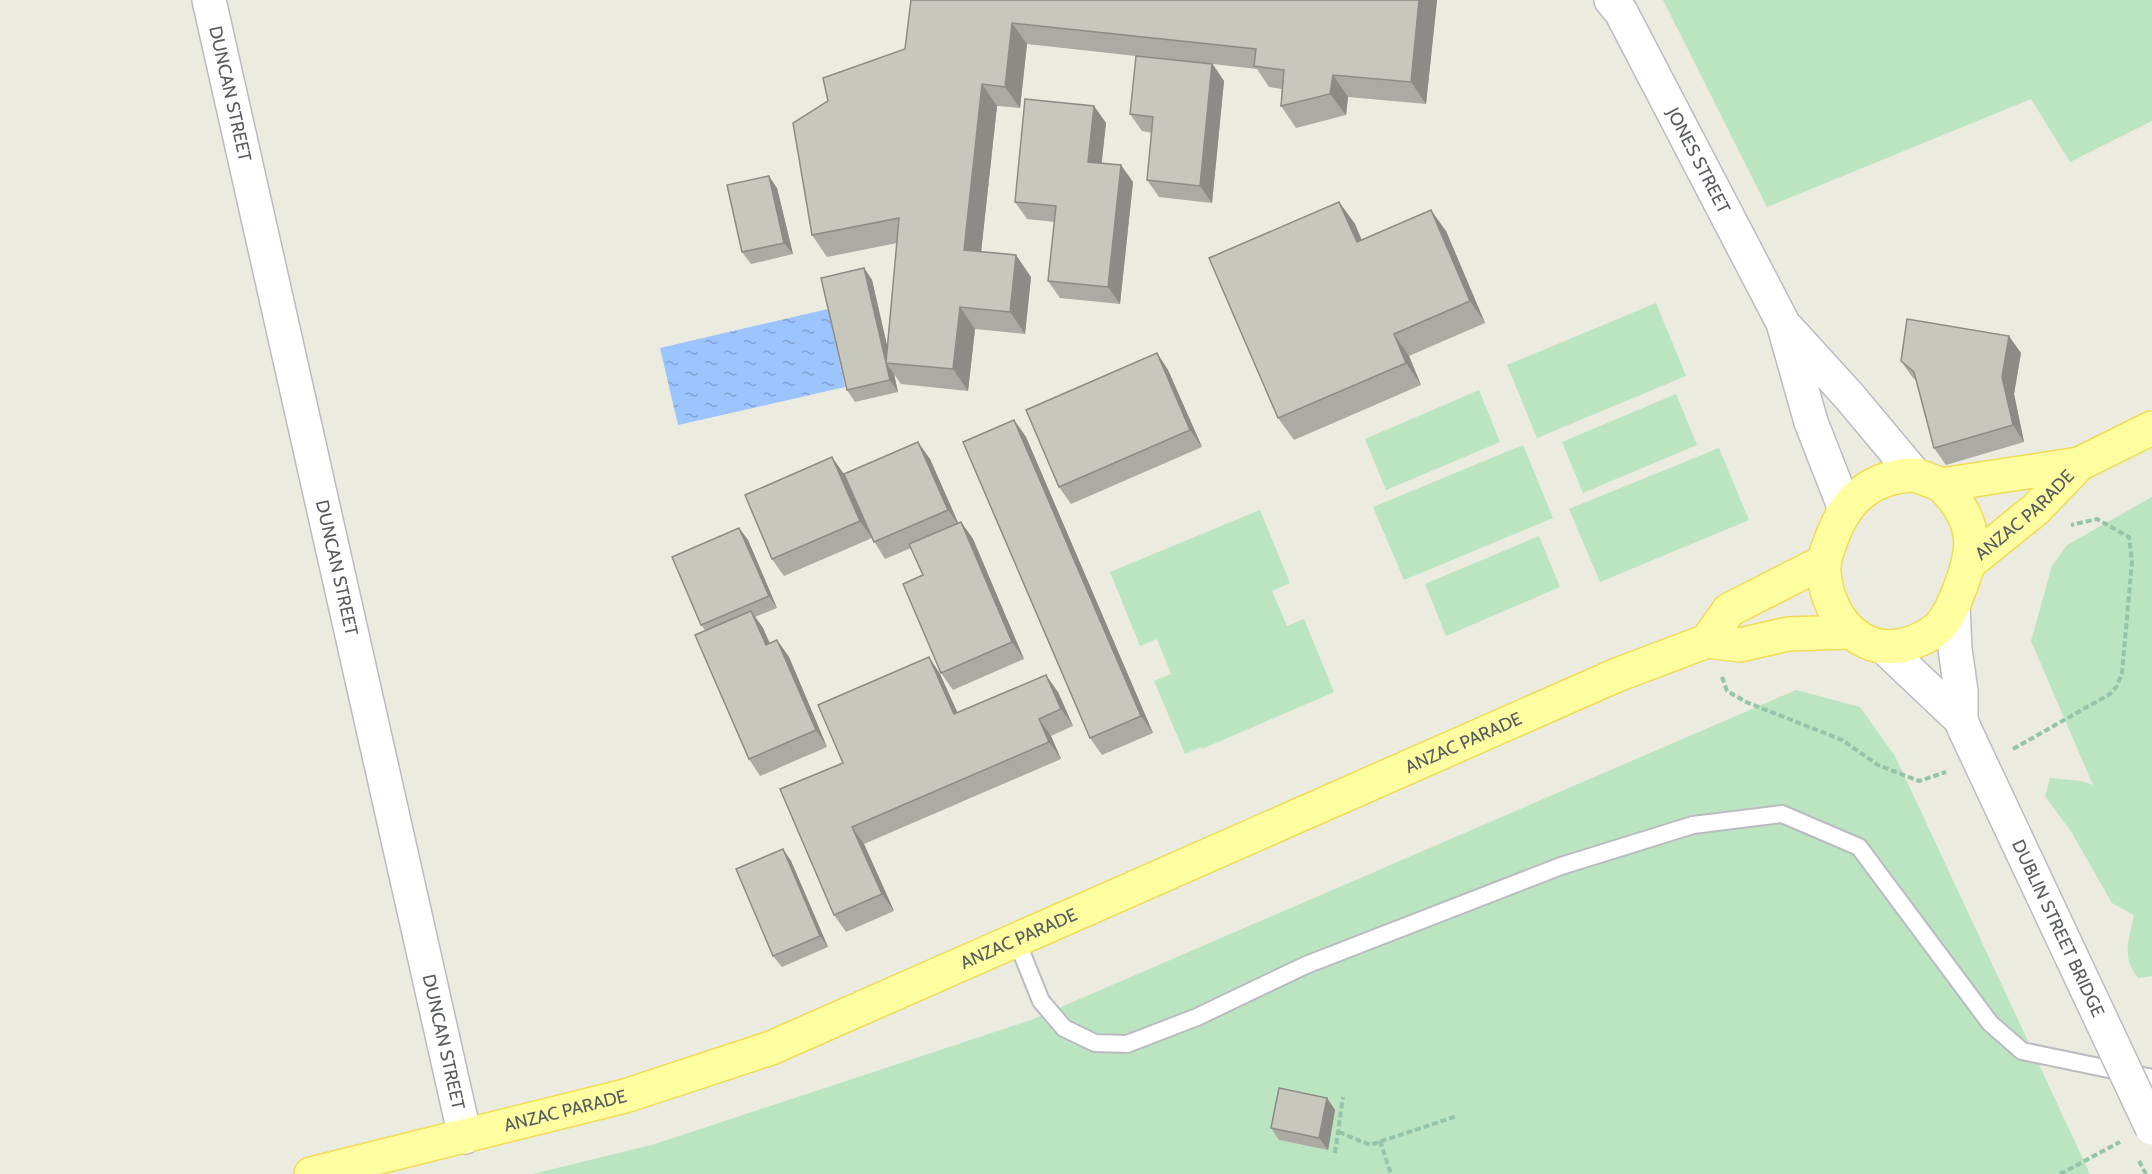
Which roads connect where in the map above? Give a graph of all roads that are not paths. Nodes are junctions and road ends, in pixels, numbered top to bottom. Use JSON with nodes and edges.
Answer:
{"nodes":[{"id":1,"x":209,"y":0,"type":"edge"},
{"id":2,"x":1611,"y":0,"type":"edge"},
{"id":3,"x":1783,"y":323,"type":"junction"},
{"id":4,"x":2152,"y":428,"type":"edge"},
{"id":5,"x":2079,"y":464,"type":"junction"},
{"id":6,"x":1928,"y":480,"type":"junction"},
{"id":7,"x":1845,"y":509,"type":"junction"},
{"id":8,"x":1823,"y":562,"type":"junction"},
{"id":9,"x":1968,"y":564,"type":"junction"},
{"id":10,"x":1953,"y":606,"type":"junction"},
{"id":11,"x":1850,"y":632,"type":"junction"},
{"id":12,"x":1707,"y":640,"type":"junction"},
{"id":13,"x":1885,"y":648,"type":"junction"},
{"id":14,"x":1963,"y":725,"type":"junction"},
{"id":15,"x":1016,"y":939,"type":"junction"},
{"id":16,"x":2152,"y":1078,"type":"edge"},
{"id":17,"x":2152,"y":1128,"type":"edge"},
{"id":18,"x":465,"y":1137,"type":"junction"},
{"id":19,"x":311,"y":1174,"type":"edge"}],
"edges":[{"from":1,"to":18,"type":"main road","name":"DUNCAN STREET"},
{"from":2,"to":3,"type":"main road","name":"JONES STREET"},
{"from":3,"to":6,"type":"main road","name":"JONES STREET"},
{"from":3,"to":7,"type":"main road","name":"JONES STREET"},
{"from":4,"to":5,"type":"main road","name":"ANZAC PARADE"},
{"from":5,"to":6,"type":"main road","name":"ANZAC PARADE"},
{"from":5,"to":9,"type":"main road","name":"ANZAC PARADE"},
{"from":6,"to":7,"type":"main road"},
{"from":6,"to":9,"type":"main road"},
{"from":7,"to":8,"type":"main road"},
{"from":8,"to":11,"type":"main road"},
{"from":8,"to":12,"type":"main road"},
{"from":9,"to":10,"type":"main road"},
{"from":10,"to":13,"type":"main road"},
{"from":10,"to":14,"type":"main road"},
{"from":11,"to":12,"type":"main road","name":"ANZAC PARADE"},
{"from":11,"to":13,"type":"main road"},
{"from":12,"to":15,"type":"main road","name":"ANZAC PARADE"},
{"from":13,"to":14,"type":"main road"},
{"from":14,"to":17,"type":"main road","name":"DUBLIN STREET BRIDGE","bridge":true},
{"from":15,"to":16,"type":"lane"},
{"from":15,"to":18,"type":"main road","name":"ANZAC PARADE"},
{"from":18,"to":19,"type":"main road","name":"ANZAC PARADE"}]}
